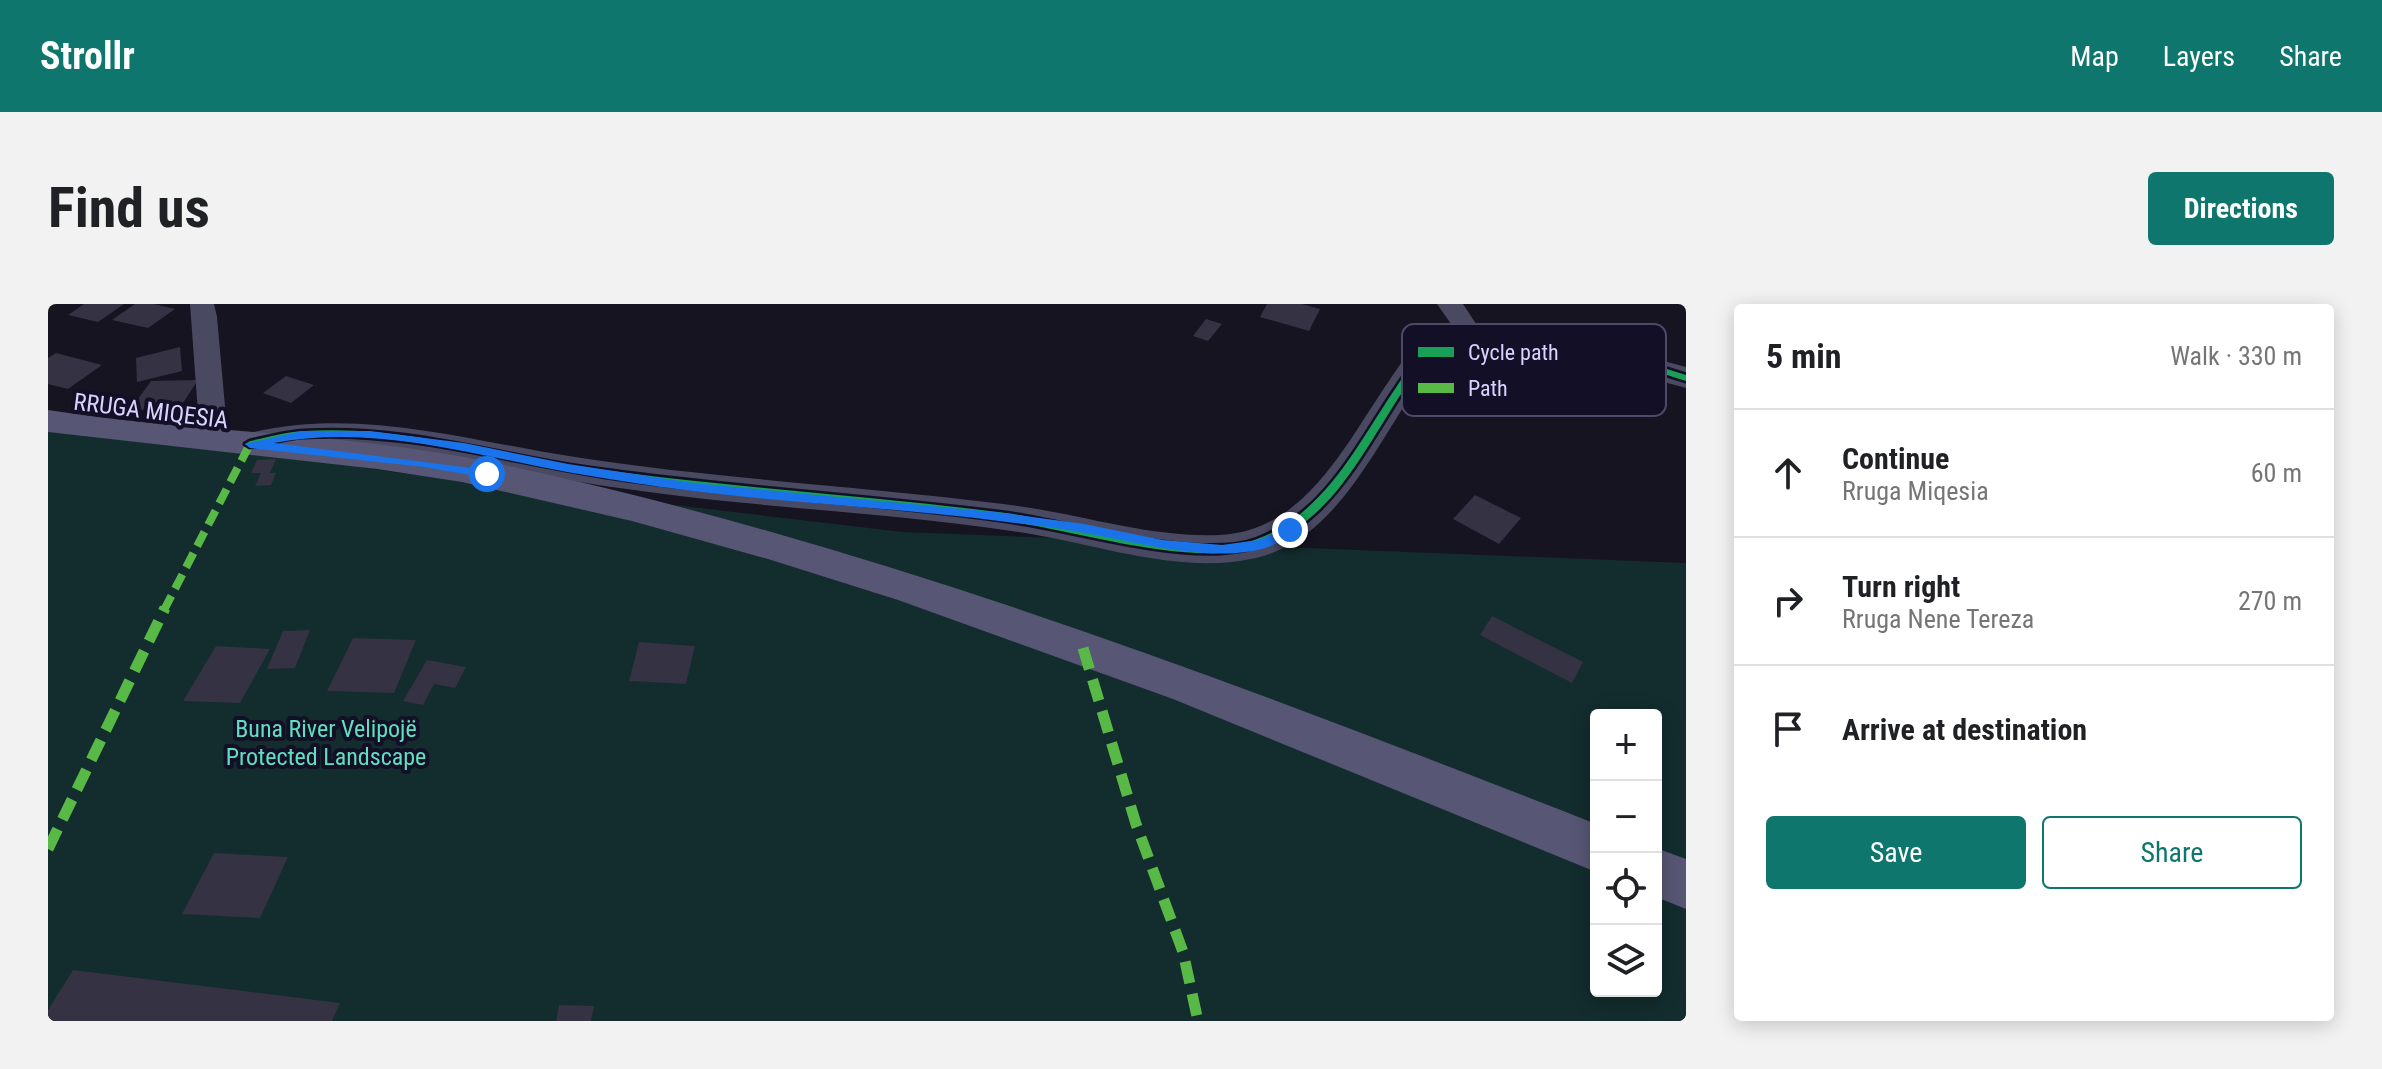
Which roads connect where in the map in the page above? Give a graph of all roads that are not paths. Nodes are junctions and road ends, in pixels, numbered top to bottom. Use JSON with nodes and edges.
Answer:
{"nodes":[{"id":1,"x":202,"y":304,"type":"edge"},
{"id":2,"x":1449,"y":304,"type":"edge"},
{"id":3,"x":1462,"y":324,"type":"edge"},
{"id":4,"x":1666,"y":372,"type":"edge"},
{"id":5,"x":1686,"y":378,"type":"edge"},
{"id":6,"x":1402,"y":386,"type":"edge"},
{"id":7,"x":48,"y":421,"type":"edge"},
{"id":8,"x":214,"y":440,"type":"junction"},
{"id":9,"x":250,"y":444,"type":"junction"},
{"id":10,"x":1590,"y":846,"type":"edge"},
{"id":11,"x":1662,"y":874,"type":"edge"},
{"id":12,"x":1686,"y":884,"type":"edge"}],
"edges":[{"from":1,"to":8,"type":"street"},
{"from":2,"to":3,"type":"street"},
{"from":4,"to":5,"type":"street"},
{"from":6,"to":9,"type":"street"},
{"from":7,"to":8,"type":"main road","name":"RRUGA MIQESIA"},
{"from":8,"to":9,"type":"main road","name":"RRUGA MIQESIA"},
{"from":9,"to":10,"type":"main road","name":"RRUGA MIQESIA"},
{"from":11,"to":12,"type":"main road"}]}
